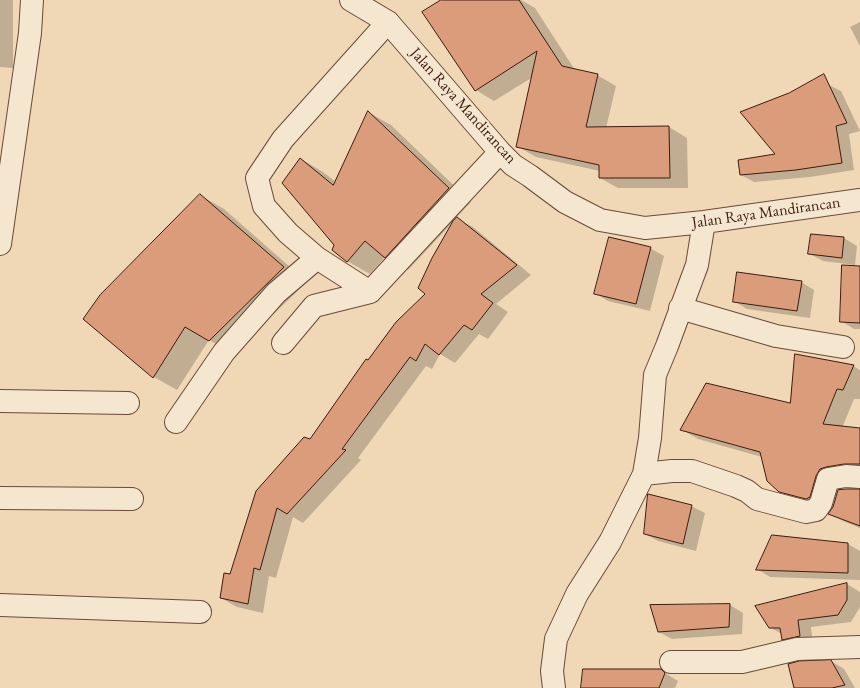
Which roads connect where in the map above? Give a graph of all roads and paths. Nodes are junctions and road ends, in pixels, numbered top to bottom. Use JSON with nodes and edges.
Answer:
{"nodes":[{"id":1,"x":32,"y":0,"type":"edge"},
{"id":2,"x":351,"y":0,"type":"edge"},
{"id":3,"x":388,"y":22,"type":"junction"},
{"id":4,"x":500,"y":152,"type":"junction"},
{"id":5,"x":860,"y":200,"type":"edge"},
{"id":6,"x":704,"y":222,"type":"junction"},
{"id":7,"x":0,"y":244,"type":"edge"},
{"id":8,"x":317,"y":258,"type":"junction"},
{"id":9,"x":370,"y":292,"type":"junction"},
{"id":10,"x":680,"y":308,"type":"junction"},
{"id":11,"x":283,"y":343,"type":"dead end"},
{"id":12,"x":843,"y":347,"type":"dead end"},
{"id":13,"x":0,"y":401,"type":"edge"},
{"id":14,"x":128,"y":403,"type":"dead end"},
{"id":15,"x":176,"y":422,"type":"dead end"},
{"id":16,"x":644,"y":474,"type":"junction"},
{"id":17,"x":860,"y":477,"type":"edge"},
{"id":18,"x":0,"y":498,"type":"edge"},
{"id":19,"x":132,"y":499,"type":"dead end"},
{"id":20,"x":0,"y":605,"type":"edge"},
{"id":21,"x":200,"y":612,"type":"dead end"},
{"id":22,"x":860,"y":648,"type":"edge"},
{"id":23,"x":671,"y":662,"type":"dead end"},
{"id":24,"x":554,"y":688,"type":"edge"}],
"edges":[{"from":1,"to":7,"type":"street"},
{"from":2,"to":3,"type":"street","name":"Jalan Raya Mandirancan"},
{"from":3,"to":4,"type":"street","name":"Jalan Raya Mandirancan"},
{"from":3,"to":8,"type":"street"},
{"from":4,"to":6,"type":"street","name":"Jalan Raya Mandirancan"},
{"from":4,"to":9,"type":"street"},
{"from":5,"to":6,"type":"street","name":"Jalan Raya Mandirancan"},
{"from":6,"to":10,"type":"street"},
{"from":8,"to":9,"type":"street"},
{"from":8,"to":15,"type":"street"},
{"from":9,"to":11,"type":"street"},
{"from":10,"to":12,"type":"street"},
{"from":10,"to":16,"type":"street"},
{"from":13,"to":14,"type":"street"},
{"from":16,"to":17,"type":"street"},
{"from":16,"to":24,"type":"street"},
{"from":18,"to":19,"type":"street"},
{"from":20,"to":21,"type":"street"},
{"from":22,"to":23,"type":"street"}]}
